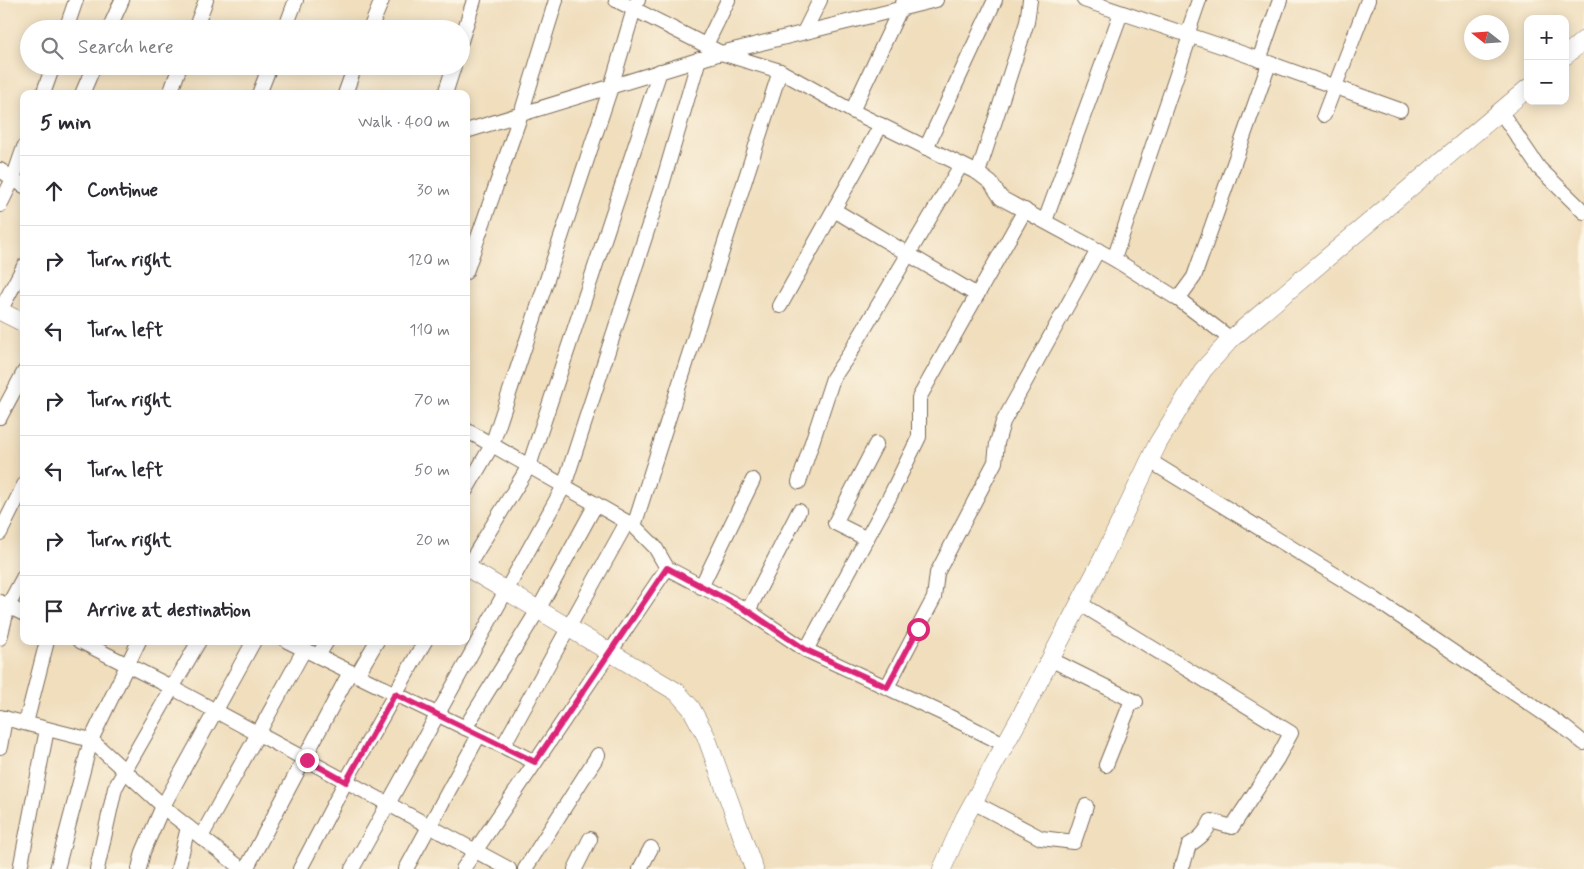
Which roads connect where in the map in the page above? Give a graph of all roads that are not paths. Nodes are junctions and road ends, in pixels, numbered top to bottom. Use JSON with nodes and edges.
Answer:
{"nodes":[{"id":1,"x":76,"y":0,"type":"edge"},
{"id":2,"x":122,"y":0,"type":"edge"},
{"id":3,"x":206,"y":0,"type":"edge"},
{"id":4,"x":296,"y":0,"type":"edge"},
{"id":5,"x":382,"y":0,"type":"edge"},
{"id":6,"x":474,"y":0,"type":"edge"},
{"id":7,"x":556,"y":0,"type":"edge"},
{"id":8,"x":616,"y":0,"type":"edge"},
{"id":9,"x":728,"y":0,"type":"edge"},
{"id":10,"x":820,"y":0,"type":"edge"},
{"id":11,"x":936,"y":0,"type":"edge"},
{"id":12,"x":995,"y":0,"type":"edge"},
{"id":13,"x":1030,"y":0,"type":"edge"},
{"id":14,"x":1084,"y":0,"type":"edge"},
{"id":15,"x":1199,"y":0,"type":"edge"},
{"id":16,"x":1280,"y":0,"type":"edge"},
{"id":17,"x":1368,"y":0,"type":"edge"},
{"id":18,"x":636,"y":4,"type":"edge"},
{"id":19,"x":903,"y":4,"type":"edge"},
{"id":20,"x":1113,"y":7,"type":"edge"},
{"id":21,"x":69,"y":20,"type":"edge"},
{"id":22,"x":114,"y":20,"type":"edge"},
{"id":23,"x":198,"y":20,"type":"edge"},
{"id":24,"x":288,"y":20,"type":"edge"},
{"id":25,"x":374,"y":20,"type":"edge"},
{"id":26,"x":468,"y":20,"type":"edge"},
{"id":27,"x":804,"y":32,"type":"junction"},
{"id":28,"x":1188,"y":36,"type":"junction"},
{"id":29,"x":1584,"y":40,"type":"edge"},
{"id":30,"x":706,"y":45,"type":"junction"},
{"id":31,"x":721,"y":53,"type":"junction"},
{"id":32,"x":1569,"y":53,"type":"edge"},
{"id":33,"x":699,"y":59,"type":"junction"},
{"id":34,"x":1264,"y":62,"type":"junction"},
{"id":35,"x":660,"y":71,"type":"junction"},
{"id":36,"x":780,"y":71,"type":"junction"},
{"id":37,"x":50,"y":75,"type":"edge"},
{"id":38,"x":90,"y":75,"type":"edge"},
{"id":39,"x":177,"y":75,"type":"edge"},
{"id":40,"x":266,"y":75,"type":"edge"},
{"id":41,"x":352,"y":75,"type":"edge"},
{"id":42,"x":451,"y":75,"type":"edge"},
{"id":43,"x":610,"y":87,"type":"junction"},
{"id":44,"x":1334,"y":87,"type":"junction"},
{"id":45,"x":44,"y":90,"type":"edge"},
{"id":46,"x":84,"y":90,"type":"edge"},
{"id":47,"x":171,"y":90,"type":"edge"},
{"id":48,"x":261,"y":90,"type":"edge"},
{"id":49,"x":346,"y":90,"type":"edge"},
{"id":50,"x":447,"y":90,"type":"edge"},
{"id":51,"x":1524,"y":91,"type":"edge"},
{"id":52,"x":852,"y":110,"type":"junction"},
{"id":53,"x":1400,"y":110,"type":"dead end"},
{"id":54,"x":1500,"y":111,"type":"junction"},
{"id":55,"x":521,"y":114,"type":"junction"},
{"id":56,"x":1324,"y":115,"type":"dead end"},
{"id":57,"x":881,"y":125,"type":"junction"},
{"id":58,"x":470,"y":130,"type":"edge"},
{"id":59,"x":926,"y":148,"type":"junction"},
{"id":60,"x":961,"y":165,"type":"junction"},
{"id":61,"x":0,"y":170,"type":"edge"},
{"id":62,"x":978,"y":174,"type":"junction"},
{"id":63,"x":18,"y":183,"type":"edge"},
{"id":64,"x":0,"y":205,"type":"edge"},
{"id":65,"x":834,"y":210,"type":"junction"},
{"id":66,"x":1025,"y":210,"type":"junction"},
{"id":67,"x":1584,"y":212,"type":"edge"},
{"id":68,"x":1045,"y":221,"type":"junction"},
{"id":69,"x":1098,"y":250,"type":"junction"},
{"id":70,"x":908,"y":254,"type":"junction"},
{"id":71,"x":1114,"y":259,"type":"junction"},
{"id":72,"x":470,"y":261,"type":"edge"},
{"id":73,"x":20,"y":274,"type":"edge"},
{"id":74,"x":977,"y":295,"type":"junction"},
{"id":75,"x":1178,"y":299,"type":"junction"},
{"id":76,"x":780,"y":306,"type":"dead end"},
{"id":77,"x":0,"y":311,"type":"edge"},
{"id":78,"x":20,"y":321,"type":"edge"},
{"id":79,"x":1231,"y":339,"type":"junction"},
{"id":80,"x":20,"y":380,"type":"edge"},
{"id":81,"x":0,"y":417,"type":"edge"},
{"id":82,"x":470,"y":432,"type":"edge"},
{"id":83,"x":876,"y":444,"type":"dead end"},
{"id":84,"x":492,"y":445,"type":"junction"},
{"id":85,"x":1150,"y":461,"type":"junction"},
{"id":86,"x":530,"y":466,"type":"junction"},
{"id":87,"x":753,"y":480,"type":"dead end"},
{"id":88,"x":798,"y":482,"type":"dead end"},
{"id":89,"x":470,"y":483,"type":"edge"},
{"id":90,"x":564,"y":486,"type":"junction"},
{"id":91,"x":596,"y":504,"type":"junction"},
{"id":92,"x":799,"y":511,"type":"dead end"},
{"id":93,"x":18,"y":512,"type":"edge"},
{"id":94,"x":631,"y":524,"type":"junction"},
{"id":95,"x":0,"y":533,"type":"edge"},
{"id":96,"x":867,"y":539,"type":"junction"},
{"id":97,"x":470,"y":563,"type":"edge"},
{"id":98,"x":667,"y":568,"type":"junction"},
{"id":99,"x":470,"y":570,"type":"edge"},
{"id":100,"x":20,"y":582,"type":"edge"},
{"id":101,"x":701,"y":587,"type":"junction"},
{"id":102,"x":506,"y":591,"type":"junction"},
{"id":103,"x":1079,"y":603,"type":"junction"},
{"id":104,"x":4,"y":604,"type":"edge"},
{"id":105,"x":538,"y":610,"type":"junction"},
{"id":106,"x":748,"y":611,"type":"junction"},
{"id":107,"x":20,"y":612,"type":"edge"},
{"id":108,"x":569,"y":628,"type":"junction"},
{"id":109,"x":0,"y":638,"type":"edge"},
{"id":110,"x":46,"y":645,"type":"edge"},
{"id":111,"x":91,"y":645,"type":"edge"},
{"id":112,"x":137,"y":645,"type":"edge"},
{"id":113,"x":197,"y":645,"type":"edge"},
{"id":114,"x":252,"y":645,"type":"edge"},
{"id":115,"x":295,"y":645,"type":"edge"},
{"id":116,"x":325,"y":645,"type":"edge"},
{"id":117,"x":374,"y":645,"type":"edge"},
{"id":118,"x":423,"y":645,"type":"edge"},
{"id":119,"x":304,"y":650,"type":"junction"},
{"id":120,"x":806,"y":650,"type":"junction"},
{"id":121,"x":609,"y":652,"type":"junction"},
{"id":122,"x":318,"y":656,"type":"junction"},
{"id":123,"x":1050,"y":660,"type":"junction"},
{"id":124,"x":127,"y":664,"type":"junction"},
{"id":125,"x":353,"y":674,"type":"junction"},
{"id":126,"x":887,"y":687,"type":"junction"},
{"id":127,"x":172,"y":688,"type":"junction"},
{"id":128,"x":395,"y":694,"type":"junction"},
{"id":129,"x":216,"y":712,"type":"junction"},
{"id":130,"x":438,"y":715,"type":"junction"},
{"id":131,"x":2,"y":718,"type":"edge"},
{"id":132,"x":26,"y":724,"type":"junction"},
{"id":133,"x":465,"y":728,"type":"junction"},
{"id":134,"x":47,"y":729,"type":"junction"},
{"id":135,"x":258,"y":734,"type":"junction"},
{"id":136,"x":479,"y":735,"type":"junction"},
{"id":137,"x":91,"y":740,"type":"junction"},
{"id":138,"x":1584,"y":743,"type":"edge"},
{"id":139,"x":1004,"y":744,"type":"junction"},
{"id":140,"x":0,"y":746,"type":"edge"},
{"id":141,"x":502,"y":746,"type":"junction"},
{"id":142,"x":598,"y":755,"type":"dead end"},
{"id":143,"x":304,"y":759,"type":"junction"},
{"id":144,"x":535,"y":762,"type":"junction"},
{"id":145,"x":1106,"y":765,"type":"dead end"},
{"id":146,"x":126,"y":770,"type":"junction"},
{"id":147,"x":346,"y":782,"type":"junction"},
{"id":148,"x":973,"y":802,"type":"junction"},
{"id":149,"x":387,"y":803,"type":"junction"},
{"id":150,"x":163,"y":806,"type":"junction"},
{"id":151,"x":1086,"y":806,"type":"dead end"},
{"id":152,"x":430,"y":826,"type":"junction"},
{"id":153,"x":188,"y":827,"type":"junction"},
{"id":154,"x":201,"y":837,"type":"junction"},
{"id":155,"x":590,"y":839,"type":"dead end"},
{"id":156,"x":651,"y":848,"type":"dead end"},
{"id":157,"x":475,"y":850,"type":"junction"},
{"id":158,"x":225,"y":863,"type":"edge"},
{"id":159,"x":20,"y":869,"type":"edge"},
{"id":160,"x":57,"y":869,"type":"edge"},
{"id":161,"x":97,"y":869,"type":"edge"},
{"id":162,"x":139,"y":869,"type":"edge"},
{"id":163,"x":178,"y":869,"type":"edge"},
{"id":164,"x":242,"y":869,"type":"edge"},
{"id":165,"x":246,"y":869,"type":"edge"},
{"id":166,"x":300,"y":869,"type":"edge"},
{"id":167,"x":352,"y":869,"type":"edge"},
{"id":168,"x":406,"y":869,"type":"edge"},
{"id":169,"x":463,"y":869,"type":"edge"},
{"id":170,"x":509,"y":869,"type":"edge"},
{"id":171,"x":525,"y":869,"type":"edge"},
{"id":172,"x":575,"y":869,"type":"edge"},
{"id":173,"x":640,"y":869,"type":"edge"},
{"id":174,"x":754,"y":869,"type":"edge"},
{"id":175,"x":942,"y":869,"type":"edge"},
{"id":176,"x":1180,"y":869,"type":"edge"}],
"edges":[{"from":1,"to":21,"type":"street"},
{"from":2,"to":22,"type":"street"},
{"from":3,"to":23,"type":"street"},
{"from":4,"to":24,"type":"street"},
{"from":5,"to":25,"type":"street"},
{"from":6,"to":26,"type":"street"},
{"from":7,"to":55,"type":"street"},
{"from":8,"to":18,"type":"street"},
{"from":9,"to":30,"type":"street"},
{"from":10,"to":27,"type":"street"},
{"from":11,"to":19,"type":"street"},
{"from":12,"to":59,"type":"street"},
{"from":13,"to":62,"type":"street"},
{"from":14,"to":20,"type":"street"},
{"from":15,"to":28,"type":"street"},
{"from":16,"to":34,"type":"street"},
{"from":17,"to":44,"type":"street"},
{"from":18,"to":30,"type":"street"},
{"from":18,"to":43,"type":"street"},
{"from":19,"to":27,"type":"street"},
{"from":19,"to":52,"type":"street"},
{"from":20,"to":28,"type":"street"},
{"from":20,"to":68,"type":"street"},
{"from":27,"to":31,"type":"street"},
{"from":28,"to":34,"type":"street"},
{"from":28,"to":71,"type":"street"},
{"from":29,"to":32,"type":"street"},
{"from":30,"to":31,"type":"street"},
{"from":31,"to":33,"type":"street"},
{"from":31,"to":36,"type":"street"},
{"from":33,"to":35,"type":"street"},
{"from":33,"to":90,"type":"street"},
{"from":34,"to":44,"type":"street"},
{"from":34,"to":75,"type":"street"},
{"from":35,"to":43,"type":"street"},
{"from":35,"to":86,"type":"street"},
{"from":36,"to":52,"type":"street"},
{"from":36,"to":94,"type":"street"},
{"from":37,"to":45,"type":"street"},
{"from":38,"to":46,"type":"street"},
{"from":39,"to":47,"type":"street"},
{"from":40,"to":48,"type":"street"},
{"from":41,"to":49,"type":"street"},
{"from":42,"to":50,"type":"street"},
{"from":43,"to":55,"type":"street"},
{"from":43,"to":84,"type":"street"},
{"from":44,"to":53,"type":"street"},
{"from":44,"to":56,"type":"street"},
{"from":51,"to":54,"type":"street"},
{"from":52,"to":57,"type":"street"},
{"from":54,"to":67,"type":"street"},
{"from":54,"to":79,"type":"street"},
{"from":55,"to":58,"type":"street"},
{"from":55,"to":72,"type":"street"},
{"from":57,"to":59,"type":"street"},
{"from":57,"to":65,"type":"street"},
{"from":59,"to":60,"type":"street"},
{"from":60,"to":62,"type":"street"},
{"from":60,"to":70,"type":"street"},
{"from":61,"to":63,"type":"street"},
{"from":62,"to":66,"type":"street"},
{"from":63,"to":64,"type":"street"},
{"from":65,"to":70,"type":"street"},
{"from":65,"to":76,"type":"street"},
{"from":66,"to":68,"type":"street"},
{"from":66,"to":74,"type":"street"},
{"from":68,"to":69,"type":"street"},
{"from":69,"to":71,"type":"street"},
{"from":69,"to":126,"type":"street"},
{"from":70,"to":74,"type":"street"},
{"from":70,"to":88,"type":"street"},
{"from":71,"to":75,"type":"street"},
{"from":73,"to":77,"type":"street"},
{"from":74,"to":96,"type":"street"},
{"from":75,"to":79,"type":"street"},
{"from":77,"to":78,"type":"street"},
{"from":79,"to":85,"type":"street"},
{"from":80,"to":81,"type":"street"},
{"from":82,"to":84,"type":"street"},
{"from":83,"to":96,"type":"street"},
{"from":84,"to":86,"type":"street"},
{"from":84,"to":89,"type":"street"},
{"from":85,"to":103,"type":"street"},
{"from":85,"to":138,"type":"street"},
{"from":86,"to":90,"type":"street"},
{"from":86,"to":97,"type":"street"},
{"from":87,"to":101,"type":"street"},
{"from":90,"to":91,"type":"street"},
{"from":90,"to":102,"type":"street"},
{"from":91,"to":94,"type":"street"},
{"from":91,"to":105,"type":"street"},
{"from":92,"to":106,"type":"street"},
{"from":93,"to":95,"type":"street"},
{"from":94,"to":98,"type":"street"},
{"from":94,"to":108,"type":"street"},
{"from":96,"to":120,"type":"street"},
{"from":98,"to":101,"type":"street"},
{"from":98,"to":121,"type":"street"},
{"from":99,"to":102,"type":"street"},
{"from":100,"to":104,"type":"street"},
{"from":101,"to":106,"type":"street"},
{"from":102,"to":105,"type":"street"},
{"from":102,"to":130,"type":"street"},
{"from":103,"to":123,"type":"street"},
{"from":103,"to":176,"type":"street"},
{"from":104,"to":107,"type":"street"},
{"from":104,"to":109,"type":"street"},
{"from":105,"to":108,"type":"street"},
{"from":105,"to":133,"type":"street"},
{"from":106,"to":120,"type":"street"},
{"from":108,"to":121,"type":"street"},
{"from":108,"to":141,"type":"street"},
{"from":110,"to":132,"type":"street"},
{"from":111,"to":124,"type":"street"},
{"from":112,"to":124,"type":"street"},
{"from":113,"to":127,"type":"street"},
{"from":114,"to":129,"type":"street"},
{"from":115,"to":119,"type":"street"},
{"from":116,"to":122,"type":"street"},
{"from":117,"to":125,"type":"street"},
{"from":118,"to":128,"type":"street"},
{"from":119,"to":122,"type":"street"},
{"from":119,"to":135,"type":"street"},
{"from":120,"to":126,"type":"street"},
{"from":121,"to":144,"type":"street"},
{"from":121,"to":174,"type":"street"},
{"from":122,"to":125,"type":"street"},
{"from":123,"to":139,"type":"street"},
{"from":123,"to":145,"type":"street"},
{"from":124,"to":127,"type":"street"},
{"from":124,"to":137,"type":"street"},
{"from":125,"to":128,"type":"street"},
{"from":125,"to":143,"type":"street"},
{"from":126,"to":139,"type":"street"},
{"from":127,"to":129,"type":"street"},
{"from":127,"to":146,"type":"street"},
{"from":128,"to":130,"type":"street"},
{"from":128,"to":147,"type":"street"},
{"from":129,"to":135,"type":"street"},
{"from":129,"to":150,"type":"street"},
{"from":130,"to":133,"type":"street"},
{"from":130,"to":149,"type":"street"},
{"from":131,"to":132,"type":"street"},
{"from":131,"to":140,"type":"street"},
{"from":132,"to":134,"type":"street"},
{"from":133,"to":136,"type":"street"},
{"from":134,"to":137,"type":"street"},
{"from":134,"to":159,"type":"street"},
{"from":135,"to":143,"type":"street"},
{"from":135,"to":154,"type":"street"},
{"from":136,"to":141,"type":"street"},
{"from":136,"to":152,"type":"street"},
{"from":137,"to":146,"type":"street"},
{"from":137,"to":160,"type":"street"},
{"from":139,"to":148,"type":"street"},
{"from":141,"to":144,"type":"street"},
{"from":142,"to":171,"type":"street"},
{"from":143,"to":147,"type":"street"},
{"from":143,"to":165,"type":"street"},
{"from":144,"to":157,"type":"street"},
{"from":146,"to":150,"type":"street"},
{"from":146,"to":161,"type":"street"},
{"from":147,"to":149,"type":"street"},
{"from":147,"to":166,"type":"street"},
{"from":148,"to":151,"type":"street"},
{"from":148,"to":175,"type":"street"},
{"from":149,"to":152,"type":"street"},
{"from":149,"to":167,"type":"street"},
{"from":150,"to":153,"type":"street"},
{"from":150,"to":162,"type":"street"},
{"from":152,"to":157,"type":"street"},
{"from":152,"to":168,"type":"street"},
{"from":153,"to":154,"type":"street"},
{"from":153,"to":163,"type":"street"},
{"from":154,"to":158,"type":"street"},
{"from":155,"to":172,"type":"street"},
{"from":156,"to":173,"type":"street"},
{"from":157,"to":169,"type":"street"},
{"from":157,"to":170,"type":"street"},
{"from":158,"to":164,"type":"street"}]}
